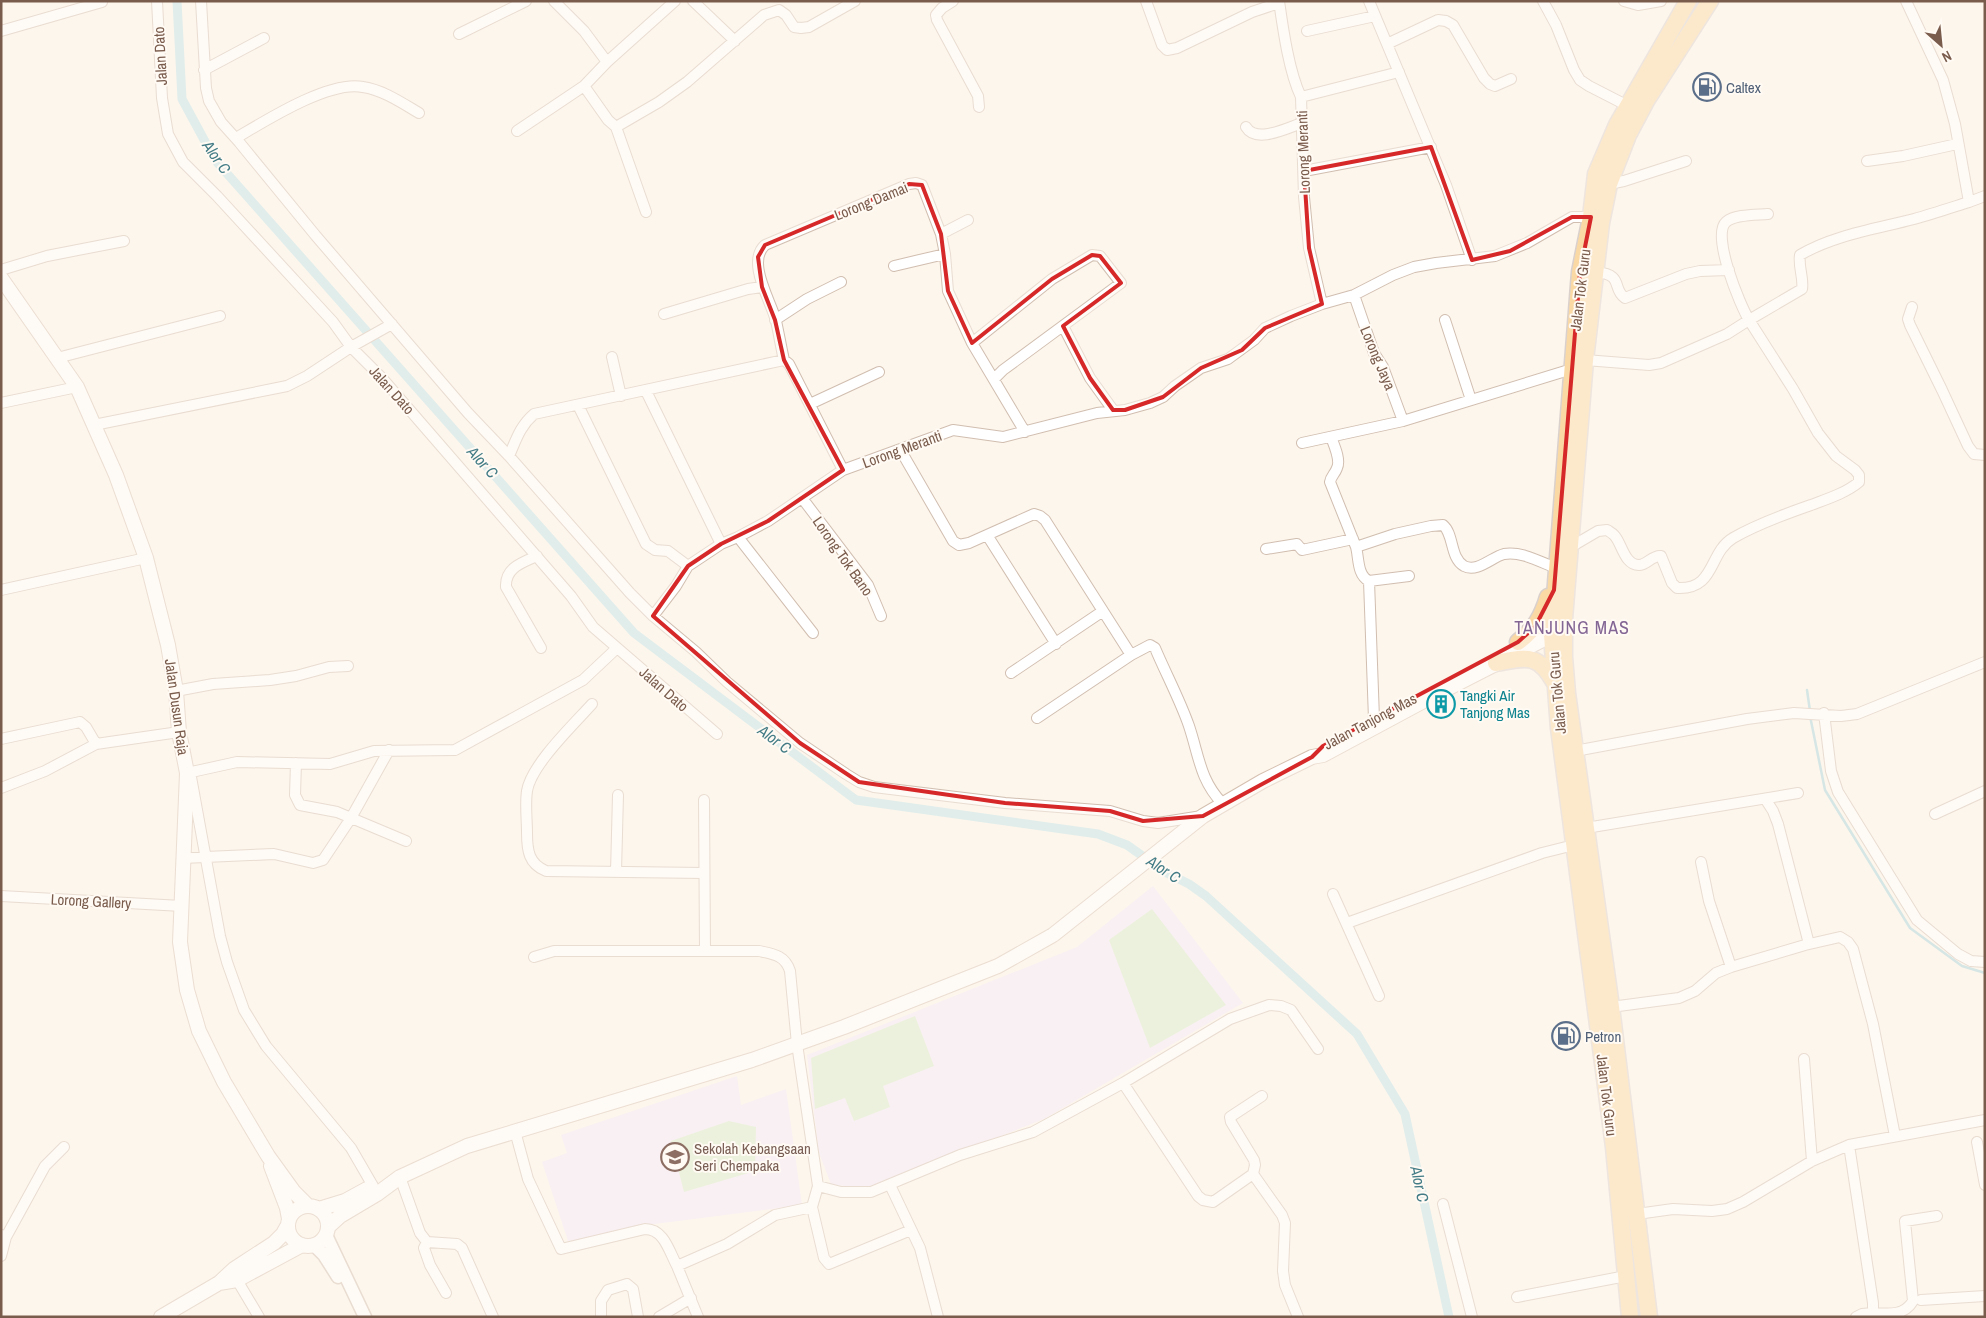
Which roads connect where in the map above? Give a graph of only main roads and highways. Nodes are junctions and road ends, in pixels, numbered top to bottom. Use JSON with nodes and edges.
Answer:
{"nodes":[{"id":1,"x":1688,"y":1,"type":"edge"},
{"id":2,"x":1710,"y":1,"type":"edge"},
{"id":3,"x":1,"y":278,"type":"edge"},
{"id":4,"x":1578,"y":365,"type":"junction"},
{"id":5,"x":1554,"y":590,"type":"junction"},
{"id":6,"x":1558,"y":627,"type":"junction"},
{"id":7,"x":1518,"y":642,"type":"junction"},
{"id":8,"x":1496,"y":663,"type":"junction"},
{"id":9,"x":1556,"y":685,"type":"junction"},
{"id":10,"x":1312,"y":757,"type":"junction"},
{"id":11,"x":268,"y":1156,"type":"junction"},
{"id":12,"x":400,"y":1177,"type":"junction"},
{"id":13,"x":313,"y":1207,"type":"junction"},
{"id":14,"x":1620,"y":1215,"type":"junction"},
{"id":15,"x":288,"y":1222,"type":"junction"},
{"id":16,"x":327,"y":1231,"type":"junction"},
{"id":17,"x":308,"y":1245,"type":"junction"},
{"id":18,"x":218,"y":1283,"type":"junction"},
{"id":19,"x":166,"y":1316,"type":"edge"},
{"id":20,"x":1630,"y":1317,"type":"edge"},
{"id":21,"x":1638,"y":1317,"type":"edge"},
{"id":22,"x":1649,"y":1317,"type":"edge"}],
"edges":[{"from":1,"to":4,"type":"main road","name":"Jalan Tok Guru"},
{"from":2,"to":4,"type":"main road","name":"Jalan Tok Guru"},
{"from":3,"to":11,"type":"main road","name":"Jalan Dusun Raja"},
{"from":4,"to":5,"type":"main road","name":"Jalan Tok Guru"},
{"from":4,"to":6,"type":"main road","name":"Jalan Tok Guru"},
{"from":5,"to":6,"type":"main road","name":"Jalan Tok Guru"},
{"from":5,"to":7,"type":"main road"},
{"from":6,"to":7,"type":"main road","name":"Jalan Tanjong Mas"},
{"from":6,"to":8,"type":"main road","name":"Jalan Tanjong Mas"},
{"from":6,"to":9,"type":"main road","name":"Jalan Tok Guru"},
{"from":6,"to":22,"type":"main road","name":"Jalan Tok Guru"},
{"from":7,"to":10,"type":"main road","name":"Jalan Tanjong Mas"},
{"from":8,"to":9,"type":"main road"},
{"from":8,"to":10,"type":"main road","name":"Jalan Tanjong Mas"},
{"from":9,"to":14,"type":"main road","name":"Jalan Tok Guru"},
{"from":10,"to":12,"type":"main road","name":"Jalan Tanjong Mas"},
{"from":11,"to":13,"type":"main road","name":"Jalan Dusun Raja"},
{"from":11,"to":15,"type":"main road","name":"Jalan Dusun Raja"},
{"from":12,"to":13,"type":"main road"},
{"from":12,"to":16,"type":"main road"},
{"from":13,"to":15,"type":"main road"},
{"from":13,"to":16,"type":"main road"},
{"from":14,"to":20,"type":"main road","name":"Jalan Tok Guru"},
{"from":14,"to":21,"type":"main road"},
{"from":15,"to":17,"type":"main road"},
{"from":15,"to":18,"type":"main road"},
{"from":16,"to":17,"type":"main road"},
{"from":17,"to":18,"type":"main road"},
{"from":18,"to":19,"type":"main road"}]}
